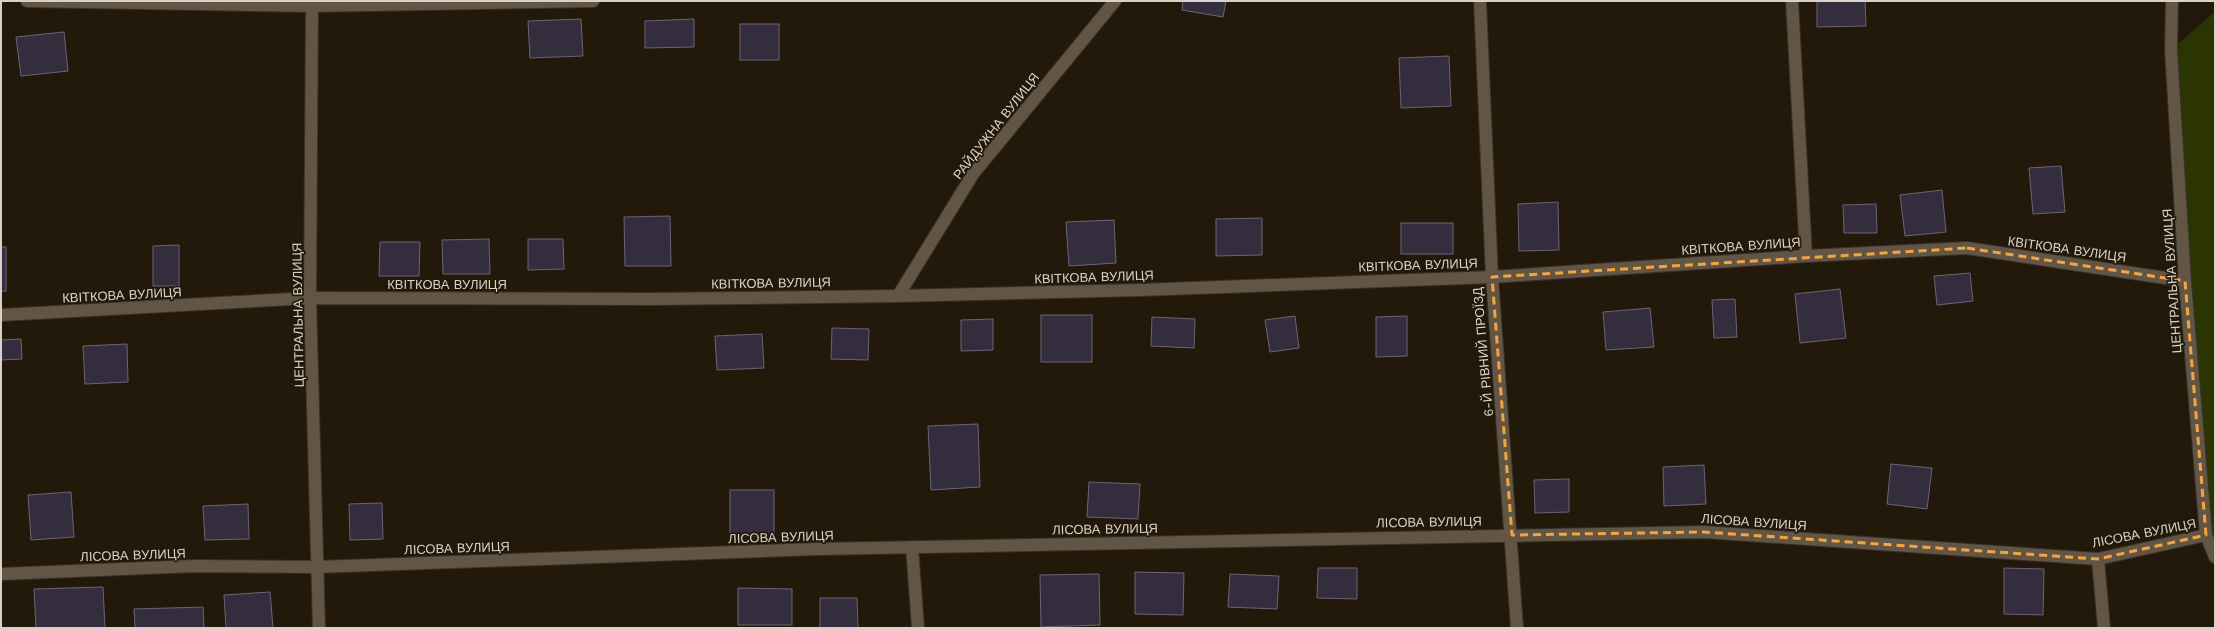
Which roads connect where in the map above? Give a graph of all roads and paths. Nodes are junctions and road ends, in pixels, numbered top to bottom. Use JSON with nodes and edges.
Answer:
{"nodes":[{"id":1,"x":27,"y":1,"type":"edge"},
{"id":2,"x":593,"y":1,"type":"edge"},
{"id":3,"x":1115,"y":1,"type":"edge"},
{"id":4,"x":1480,"y":1,"type":"edge"},
{"id":5,"x":1792,"y":1,"type":"edge"},
{"id":6,"x":2172,"y":1,"type":"edge"},
{"id":7,"x":312,"y":4,"type":"edge"},
{"id":8,"x":1806,"y":256,"type":"junction"},
{"id":9,"x":1492,"y":277,"type":"junction"},
{"id":10,"x":2185,"y":281,"type":"junction"},
{"id":11,"x":898,"y":296,"type":"junction"},
{"id":12,"x":310,"y":298,"type":"junction"},
{"id":13,"x":1,"y":315,"type":"edge"},
{"id":14,"x":1512,"y":535,"type":"junction"},
{"id":15,"x":2206,"y":535,"type":"junction"},
{"id":16,"x":912,"y":547,"type":"junction"},
{"id":17,"x":2215,"y":557,"type":"edge"},
{"id":18,"x":2098,"y":559,"type":"junction"},
{"id":19,"x":317,"y":567,"type":"junction"},
{"id":20,"x":1,"y":574,"type":"edge"},
{"id":21,"x":319,"y":628,"type":"edge"},
{"id":22,"x":918,"y":628,"type":"edge"},
{"id":23,"x":1517,"y":628,"type":"edge"},
{"id":24,"x":2104,"y":628,"type":"edge"}],
"edges":[{"from":1,"to":7,"type":"street"},
{"from":2,"to":7,"type":"street"},
{"from":3,"to":11,"type":"street","name":"РАЙДУЖНА ВУЛИЦЯ"},
{"from":4,"to":9,"type":"street","name":"6-Й РІВНИЙ ПРОЇЗД"},
{"from":5,"to":8,"type":"street"},
{"from":6,"to":10,"type":"street","name":"ЦЕНТРАЛЬНА ВУЛИЦЯ"},
{"from":7,"to":12,"type":"street","name":"ЦЕНТРАЛЬНА ВУЛИЦЯ"},
{"from":8,"to":9,"type":"street","name":"КВІТКОВА ВУЛИЦЯ"},
{"from":8,"to":10,"type":"street","name":"КВІТКОВА ВУЛИЦЯ"},
{"from":9,"to":11,"type":"street","name":"КВІТКОВА ВУЛИЦЯ"},
{"from":9,"to":14,"type":"street","name":"6-Й РІВНИЙ ПРОЇЗД"},
{"from":10,"to":15,"type":"street","name":"ЦЕНТРАЛЬНА ВУЛИЦЯ"},
{"from":11,"to":12,"type":"street","name":"КВІТКОВА ВУЛИЦЯ"},
{"from":12,"to":13,"type":"street","name":"КВІТКОВА ВУЛИЦЯ"},
{"from":12,"to":19,"type":"street","name":"ЦЕНТРАЛЬНА ВУЛИЦЯ"},
{"from":14,"to":16,"type":"street","name":"ЛІСОВА ВУЛИЦЯ"},
{"from":14,"to":18,"type":"street","name":"ЛІСОВА ВУЛИЦЯ"},
{"from":14,"to":23,"type":"street","name":"6-Й РІВНИЙ ПРОЇЗД"},
{"from":15,"to":17,"type":"street","name":"ЦЕНТРАЛЬНА ВУЛИЦЯ"},
{"from":15,"to":18,"type":"street","name":"ЛІСОВА ВУЛИЦЯ"},
{"from":16,"to":19,"type":"street","name":"ЛІСОВА ВУЛИЦЯ"},
{"from":16,"to":22,"type":"street"},
{"from":18,"to":24,"type":"street"},
{"from":19,"to":20,"type":"street","name":"ЛІСОВА ВУЛИЦЯ"},
{"from":19,"to":21,"type":"street","name":"ЦЕНТРАЛЬНА ВУЛИЦЯ"}]}
